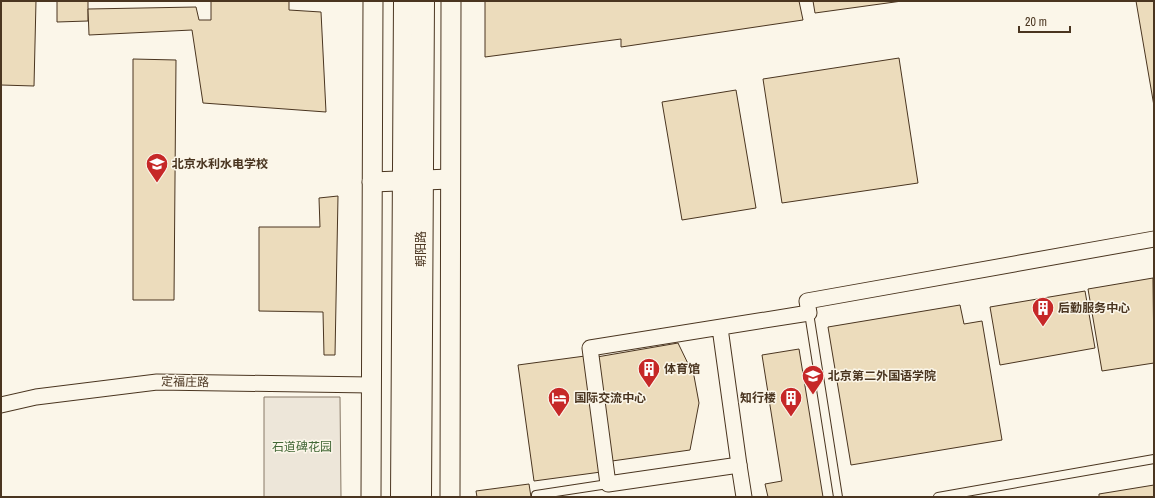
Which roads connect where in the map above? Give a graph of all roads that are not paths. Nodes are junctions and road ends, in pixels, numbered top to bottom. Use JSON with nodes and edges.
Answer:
{"nodes":[{"id":1,"x":373,"y":1,"type":"edge"},
{"id":2,"x":405,"y":1,"type":"edge"},
{"id":3,"x":423,"y":1,"type":"edge"},
{"id":4,"x":451,"y":1,"type":"edge"},
{"id":5,"x":450,"y":179,"type":"junction"},
{"id":6,"x":413,"y":181,"type":"junction"},
{"id":7,"x":372,"y":182,"type":"junction"},
{"id":8,"x":1154,"y":240,"type":"edge"},
{"id":9,"x":809,"y":313,"type":"junction"},
{"id":10,"x":720,"y":328,"type":"junction"},
{"id":11,"x":372,"y":385,"type":"junction"},
{"id":12,"x":1,"y":405,"type":"edge"},
{"id":13,"x":1154,"y":459,"type":"edge"},
{"id":14,"x":739,"y":465,"type":"junction"},
{"id":15,"x":608,"y":484,"type":"junction"},
{"id":16,"x":371,"y":497,"type":"edge"},
{"id":17,"x":402,"y":497,"type":"edge"},
{"id":18,"x":420,"y":497,"type":"edge"},
{"id":19,"x":450,"y":497,"type":"edge"},
{"id":20,"x":536,"y":497,"type":"edge"},
{"id":21,"x":744,"y":497,"type":"edge"},
{"id":22,"x":838,"y":497,"type":"edge"},
{"id":23,"x":938,"y":497,"type":"edge"}],
"edges":[{"from":1,"to":7,"type":"street"},
{"from":2,"to":6,"type":"highway","name":"朝阳路"},
{"from":3,"to":6,"type":"highway","name":"朝阳路"},
{"from":4,"to":5,"type":"street"},
{"from":5,"to":6,"type":"street"},
{"from":5,"to":19,"type":"street"},
{"from":6,"to":7,"type":"street"},
{"from":6,"to":17,"type":"highway","name":"朝阳路"},
{"from":6,"to":18,"type":"highway","name":"朝阳路"},
{"from":7,"to":11,"type":"street"},
{"from":8,"to":9,"type":"street"},
{"from":9,"to":10,"type":"street"},
{"from":9,"to":22,"type":"lane"},
{"from":10,"to":14,"type":"street"},
{"from":10,"to":15,"type":"street"},
{"from":11,"to":12,"type":"street","name":"定福庄路"},
{"from":11,"to":16,"type":"street"},
{"from":13,"to":23,"type":"lane"},
{"from":14,"to":15,"type":"street"},
{"from":14,"to":21,"type":"street"},
{"from":15,"to":20,"type":"lane"}]}
